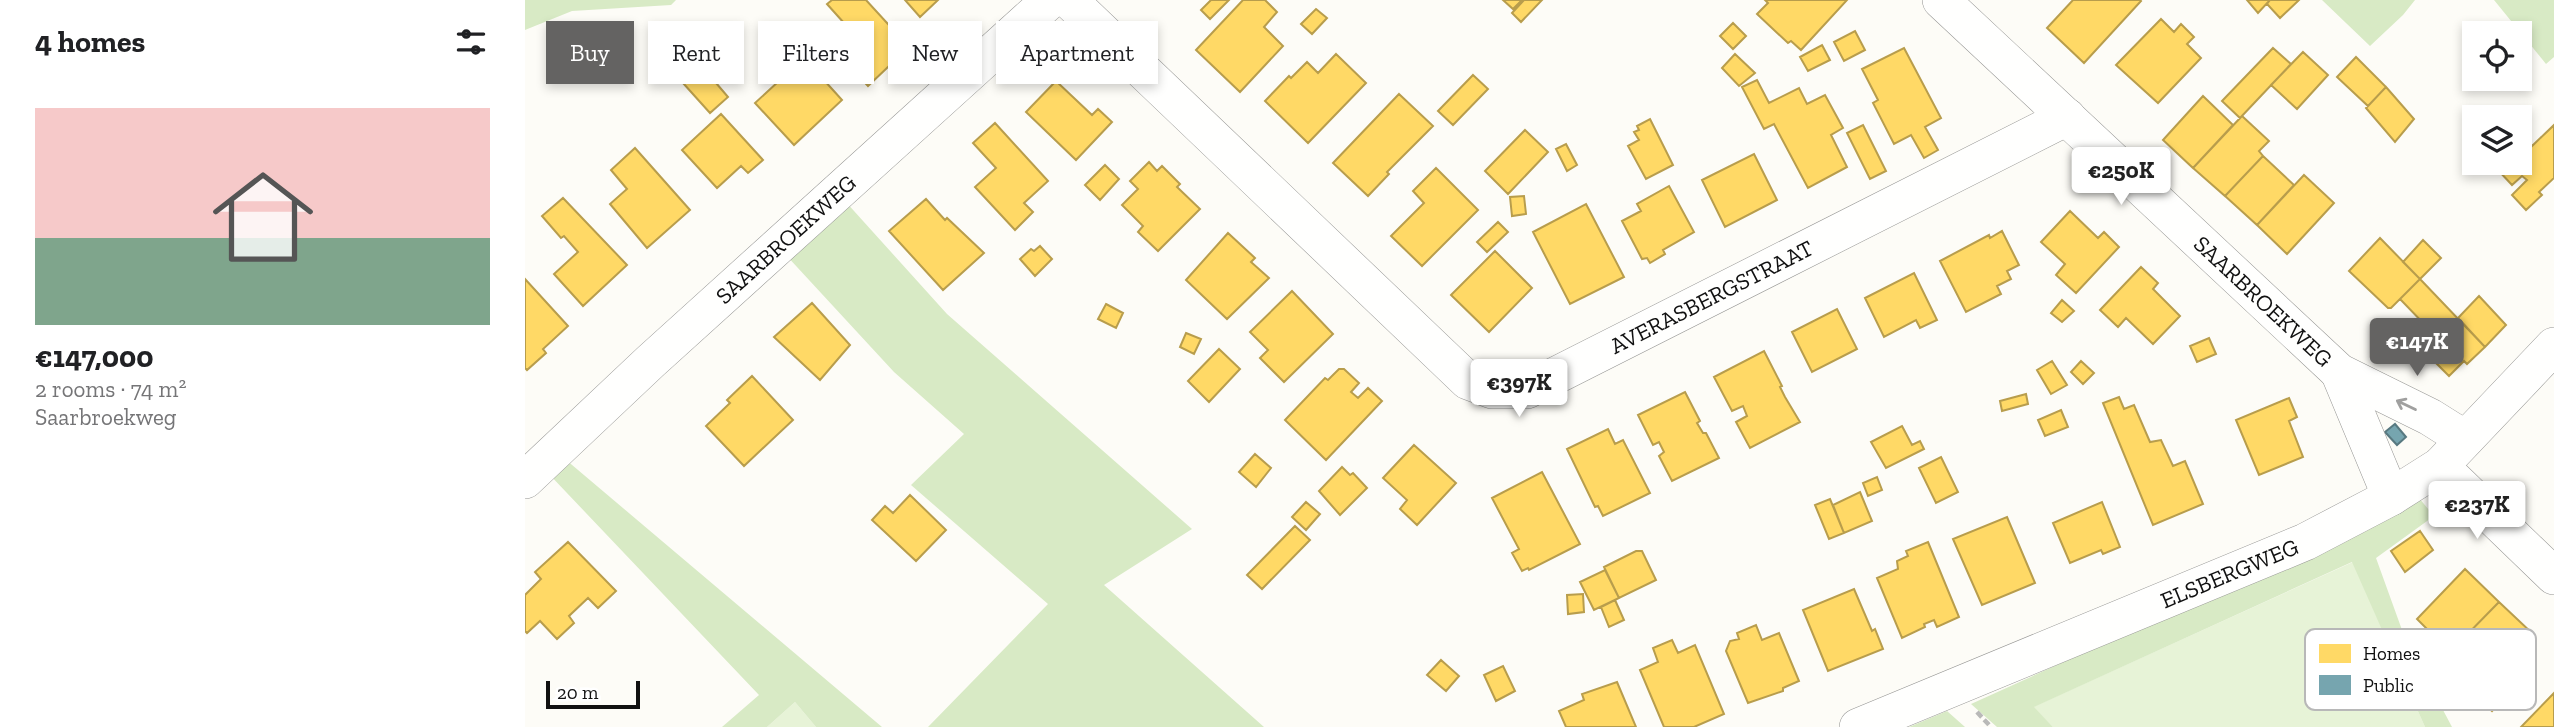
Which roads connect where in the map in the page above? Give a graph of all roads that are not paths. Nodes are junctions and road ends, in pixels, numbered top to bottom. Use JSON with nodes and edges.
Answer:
{"nodes":[{"id":1,"x":1050,"y":0,"type":"edge"},
{"id":2,"x":1069,"y":0,"type":"edge"},
{"id":3,"x":1941,"y":0,"type":"edge"},
{"id":4,"x":2067,"y":117,"type":"junction"},
{"id":5,"x":2554,"y":346,"type":"edge"},
{"id":6,"x":2339,"y":372,"type":"junction"},
{"id":7,"x":2465,"y":439,"type":"junction"},
{"id":8,"x":2440,"y":466,"type":"junction"},
{"id":9,"x":525,"y":480,"type":"edge"},
{"id":10,"x":2391,"y":497,"type":"junction"},
{"id":11,"x":2554,"y":576,"type":"edge"},
{"id":12,"x":1858,"y":727,"type":"edge"}],
"edges":[{"from":1,"to":9,"type":"street","name":"SAARBROEKWEG"},
{"from":2,"to":4,"type":"street","name":"AVERASBERGSTRAAT"},
{"from":3,"to":4,"type":"street","name":"SAARBROEKWEG"},
{"from":4,"to":6,"type":"street","name":"SAARBROEKWEG"},
{"from":5,"to":7,"type":"street","name":"ELSBERGWEG"},
{"from":7,"to":6,"type":"street","name":"SAARBROEKWEG","one_way":true},
{"from":6,"to":10,"type":"street","name":"SAARBROEKWEG"},
{"from":7,"to":8,"type":"street","name":"ELSBERGWEG"},
{"from":8,"to":10,"type":"street","name":"ELSBERGWEG"},
{"from":8,"to":11,"type":"street"},
{"from":10,"to":12,"type":"street","name":"ELSBERGWEG"}]}
